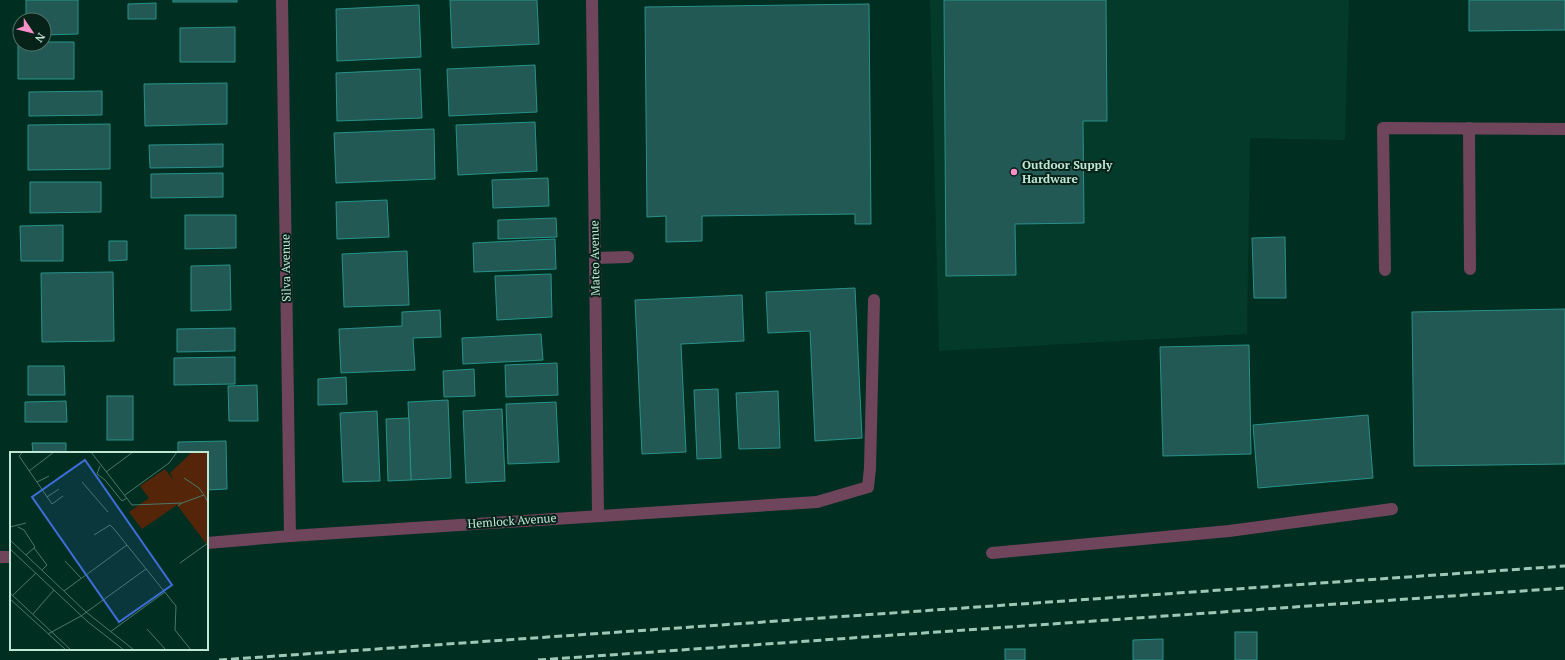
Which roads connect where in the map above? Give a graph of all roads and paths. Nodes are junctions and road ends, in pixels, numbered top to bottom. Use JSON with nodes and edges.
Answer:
{"nodes":[{"id":1,"x":282,"y":0,"type":"edge"},
{"id":2,"x":592,"y":0,"type":"edge"},
{"id":3,"x":1469,"y":128,"type":"junction"},
{"id":4,"x":1565,"y":129,"type":"edge"},
{"id":5,"x":628,"y":257,"type":"dead end"},
{"id":6,"x":595,"y":258,"type":"junction"},
{"id":7,"x":1470,"y":269,"type":"dead end"},
{"id":8,"x":1385,"y":270,"type":"dead end"},
{"id":9,"x":874,"y":300,"type":"dead end"},
{"id":10,"x":1392,"y":509,"type":"dead end"},
{"id":11,"x":598,"y":516,"type":"junction"},
{"id":12,"x":290,"y":536,"type":"junction"},
{"id":13,"x":208,"y":543,"type":"edge"},
{"id":14,"x":992,"y":553,"type":"dead end"}],
"edges":[{"from":1,"to":12,"type":"street","name":"Silva Avenue"},
{"from":2,"to":6,"type":"street","name":"Mateo Avenue"},
{"from":3,"to":4,"type":"street"},
{"from":3,"to":7,"type":"street"},
{"from":3,"to":8,"type":"street"},
{"from":5,"to":6,"type":"street"},
{"from":6,"to":11,"type":"street","name":"Mateo Avenue"},
{"from":9,"to":11,"type":"street","name":"Hemlock Avenue"},
{"from":10,"to":14,"type":"street"},
{"from":11,"to":12,"type":"street","name":"Hemlock Avenue"},
{"from":12,"to":13,"type":"street","name":"Hemlock Avenue"}]}
